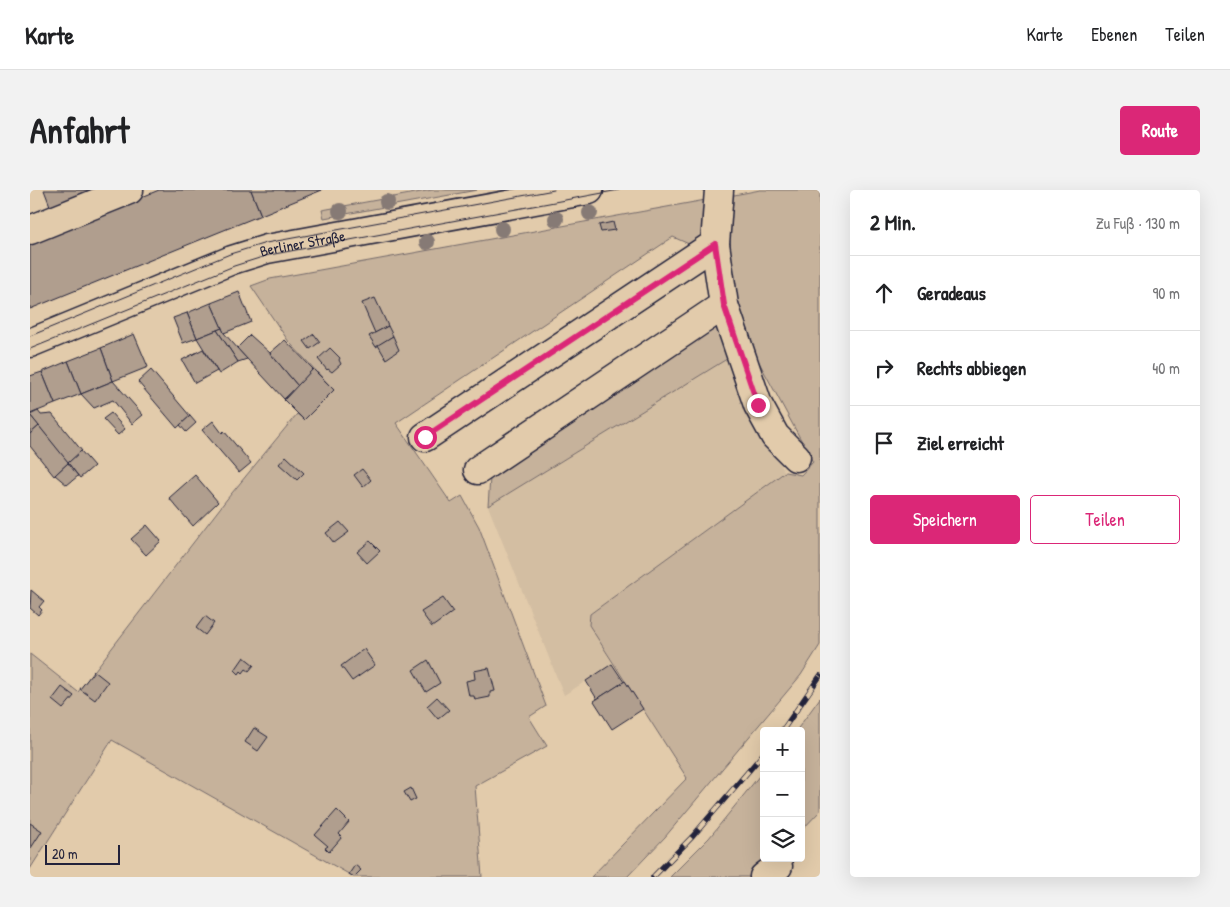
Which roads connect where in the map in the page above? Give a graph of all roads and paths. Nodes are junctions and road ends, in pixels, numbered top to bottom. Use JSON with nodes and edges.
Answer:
{"nodes":[{"id":1,"x":129,"y":190,"type":"edge"},
{"id":2,"x":589,"y":190,"type":"edge"},
{"id":3,"x":719,"y":190,"type":"edge"},
{"id":4,"x":30,"y":230,"type":"edge"},
{"id":5,"x":715,"y":244,"type":"junction"},
{"id":6,"x":724,"y":305,"type":"junction"},
{"id":7,"x":30,"y":342,"type":"edge"},
{"id":8,"x":425,"y":437,"type":"dead end"},
{"id":9,"x":796,"y":457,"type":"dead end"},
{"id":10,"x":478,"y":470,"type":"dead end"}],
"edges":[{"from":1,"to":4,"type":"main road"},
{"from":2,"to":7,"type":"main road","name":"Berliner Straße"},
{"from":3,"to":5,"type":"main road"},
{"from":5,"to":6,"type":"main road"},
{"from":5,"to":8,"type":"main road"},
{"from":6,"to":9,"type":"main road"},
{"from":6,"to":10,"type":"main road"}]}
